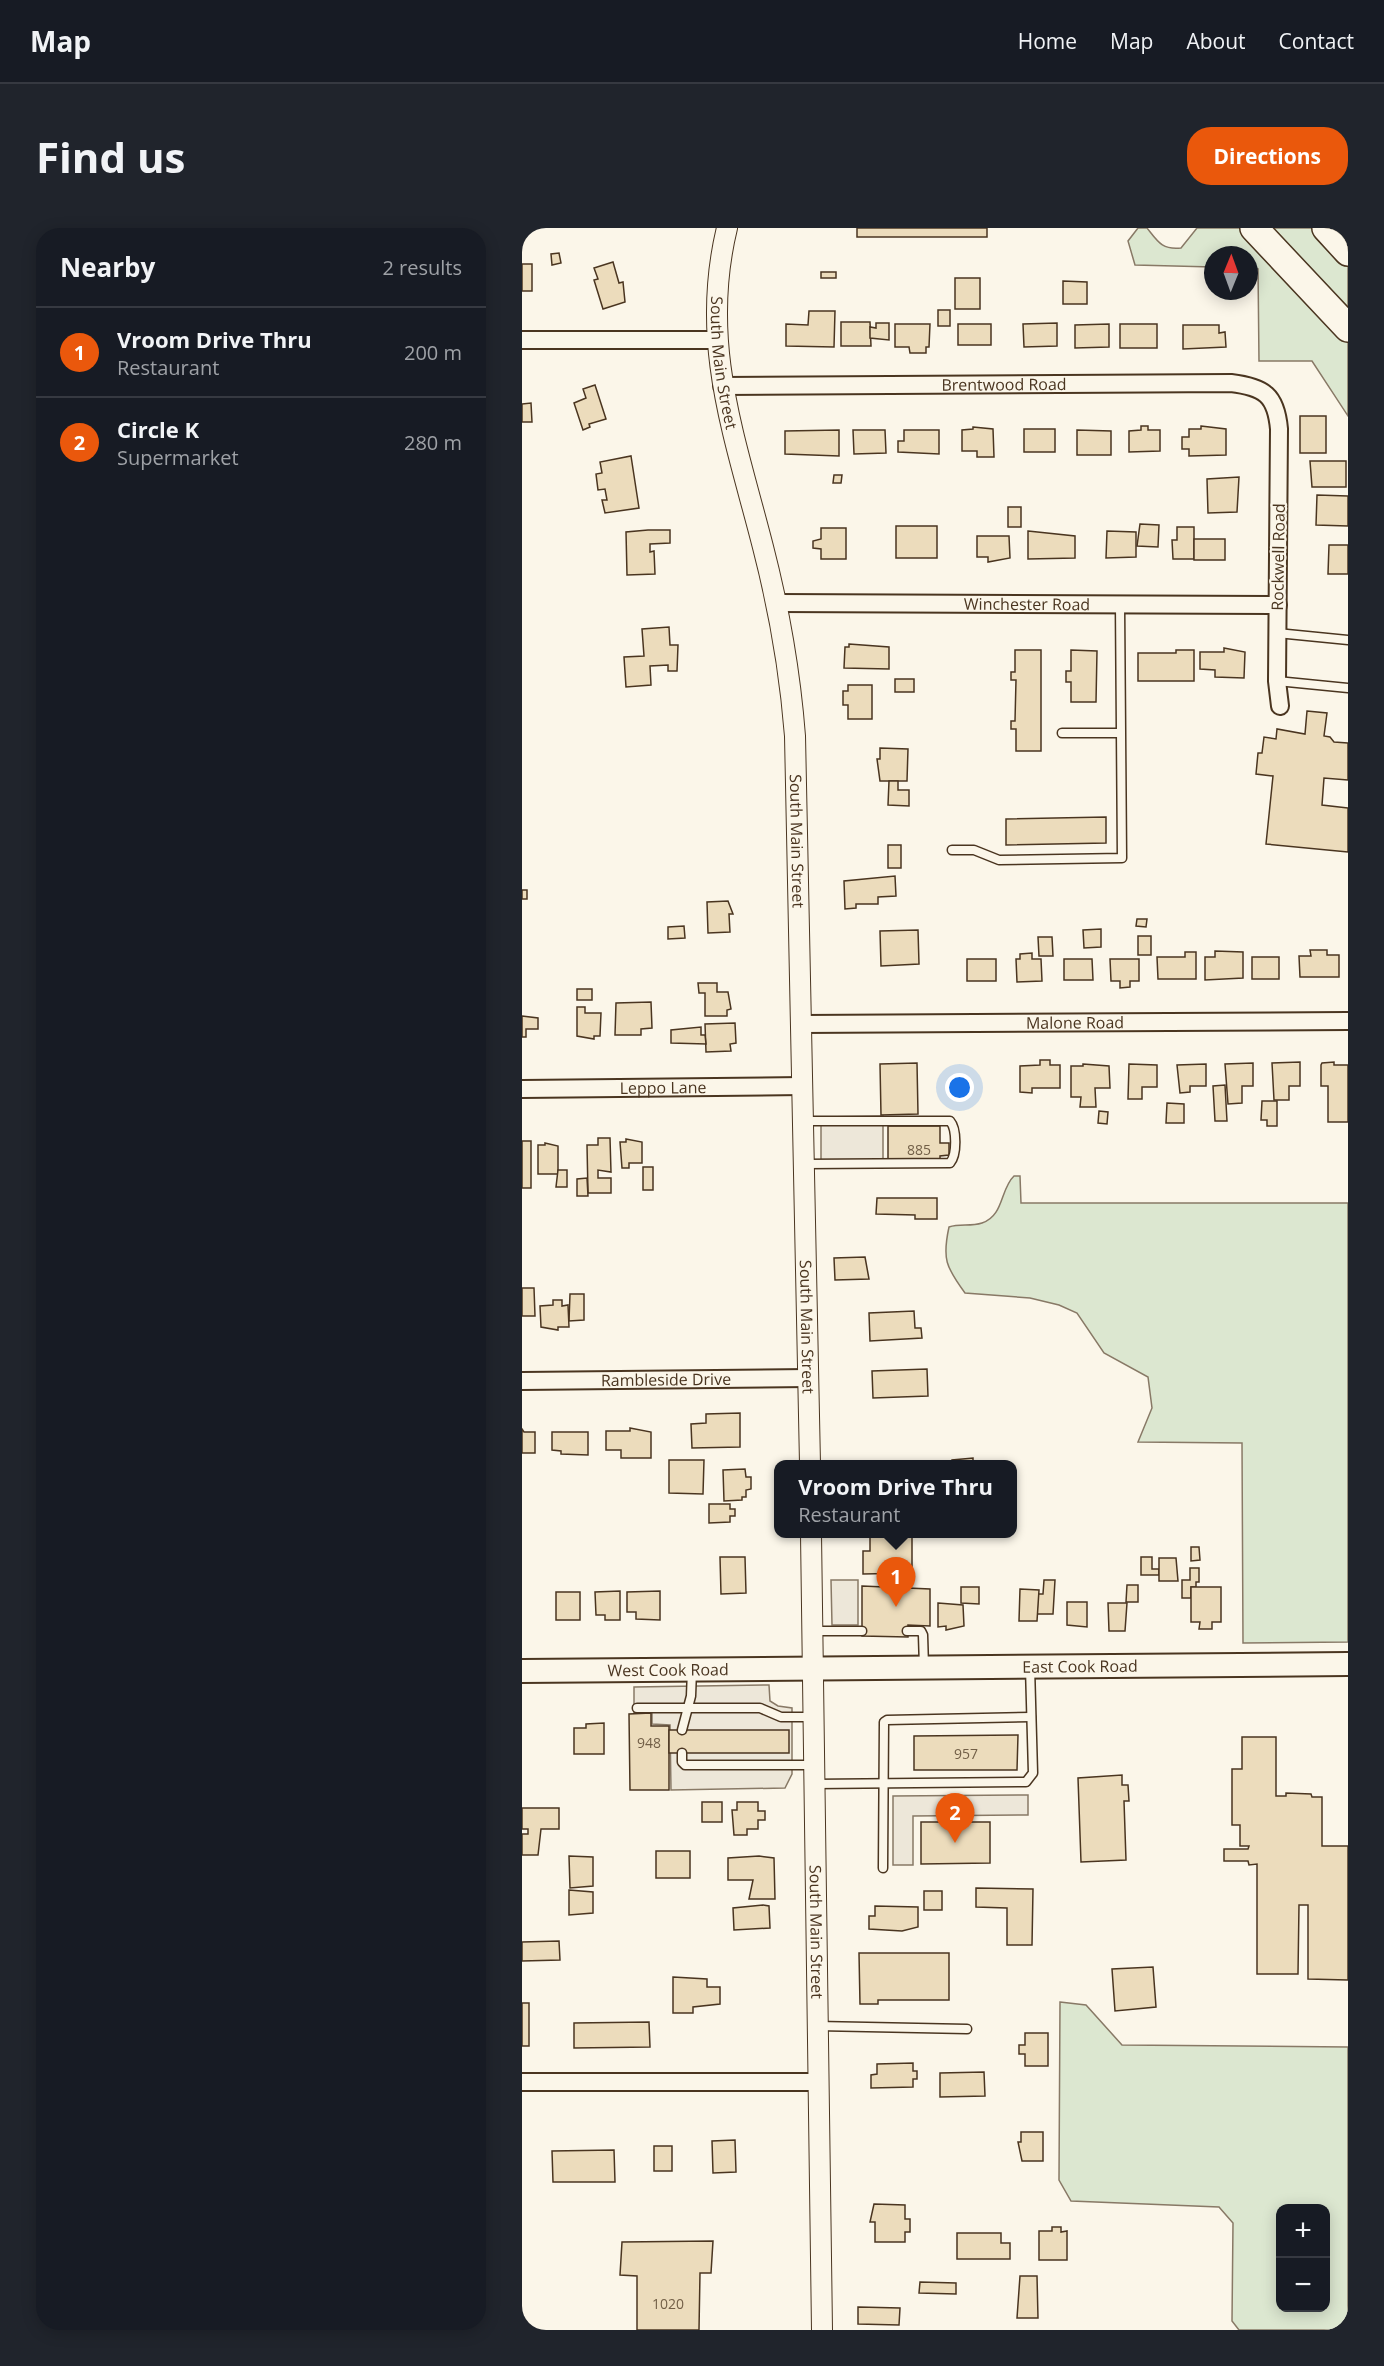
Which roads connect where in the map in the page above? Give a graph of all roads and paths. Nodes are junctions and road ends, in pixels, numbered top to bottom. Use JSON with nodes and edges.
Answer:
{"nodes":[{"id":1,"x":727,"y":228,"type":"edge"},
{"id":2,"x":1254,"y":228,"type":"edge"},
{"id":3,"x":1326,"y":228,"type":"edge"},
{"id":4,"x":1348,"y":252,"type":"edge"},
{"id":5,"x":1348,"y":328,"type":"edge"},
{"id":6,"x":522,"y":340,"type":"edge"},
{"id":7,"x":716,"y":340,"type":"junction"},
{"id":8,"x":722,"y":386,"type":"junction"},
{"id":9,"x":1276,"y":408,"type":"joint"},
{"id":10,"x":777,"y":603,"type":"junction"},
{"id":11,"x":1120,"y":604,"type":"junction"},
{"id":12,"x":1278,"y":605,"type":"junction"},
{"id":13,"x":1277,"y":633,"type":"junction"},
{"id":14,"x":1348,"y":640,"type":"edge"},
{"id":15,"x":1277,"y":681,"type":"junction"},
{"id":16,"x":1348,"y":688,"type":"edge"},
{"id":17,"x":1280,"y":706,"type":"dead end"},
{"id":18,"x":1062,"y":733,"type":"dead end"},
{"id":19,"x":1120,"y":733,"type":"junction"},
{"id":20,"x":952,"y":850,"type":"dead end"},
{"id":21,"x":1348,"y":1021,"type":"edge"},
{"id":22,"x":802,"y":1024,"type":"junction"},
{"id":23,"x":803,"y":1086,"type":"junction"},
{"id":24,"x":522,"y":1089,"type":"edge"},
{"id":25,"x":804,"y":1121,"type":"junction"},
{"id":26,"x":805,"y":1164,"type":"junction"},
{"id":27,"x":809,"y":1378,"type":"junction"},
{"id":28,"x":522,"y":1381,"type":"edge"},
{"id":29,"x":810,"y":1460,"type":"edge"},
{"id":30,"x":811,"y":1538,"type":"edge"},
{"id":31,"x":812,"y":1630,"type":"junction"},
{"id":32,"x":862,"y":1630,"type":"dead end"},
{"id":33,"x":908,"y":1631,"type":"dead end"},
{"id":34,"x":1348,"y":1664,"type":"edge"},
{"id":35,"x":1030,"y":1667,"type":"junction"},
{"id":36,"x":812,"y":1668,"type":"junction"},
{"id":37,"x":924,"y":1668,"type":"junction"},
{"id":38,"x":692,"y":1670,"type":"junction"},
{"id":39,"x":522,"y":1671,"type":"edge"},
{"id":40,"x":637,"y":1708,"type":"dead end"},
{"id":41,"x":688,"y":1708,"type":"junction"},
{"id":42,"x":813,"y":1717,"type":"junction"},
{"id":43,"x":1031,"y":1717,"type":"junction"},
{"id":44,"x":682,"y":1730,"type":"dead end"},
{"id":45,"x":682,"y":1753,"type":"dead end"},
{"id":46,"x":814,"y":1774,"type":"junction"},
{"id":47,"x":882,"y":1784,"type":"junction"},
{"id":48,"x":883,"y":1868,"type":"dead end"},
{"id":49,"x":817,"y":2026,"type":"junction"},
{"id":50,"x":968,"y":2029,"type":"dead end"},
{"id":51,"x":522,"y":2082,"type":"edge"},
{"id":52,"x":818,"y":2082,"type":"junction"},
{"id":53,"x":822,"y":2330,"type":"edge"}],
"edges":[{"from":1,"to":7,"type":"street","name":"South Main Street"},
{"from":2,"to":5,"type":"highway"},
{"from":3,"to":4,"type":"highway"},
{"from":6,"to":7,"type":"street"},
{"from":7,"to":8,"type":"street","name":"South Main Street"},
{"from":8,"to":9,"type":"street","name":"Brentwood Road"},
{"from":8,"to":10,"type":"street","name":"South Main Street"},
{"from":9,"to":12,"type":"street","name":"Rockwell Road"},
{"from":10,"to":11,"type":"street","name":"Winchester Road"},
{"from":10,"to":22,"type":"street","name":"South Main Street"},
{"from":11,"to":12,"type":"street","name":"Winchester Road"},
{"from":11,"to":19,"type":"lane"},
{"from":12,"to":13,"type":"street","name":"Rockwell Road"},
{"from":13,"to":14,"type":"lane"},
{"from":13,"to":15,"type":"street","name":"Rockwell Road"},
{"from":15,"to":16,"type":"lane"},
{"from":15,"to":17,"type":"street","name":"Rockwell Road"},
{"from":18,"to":19,"type":"lane"},
{"from":19,"to":20,"type":"lane"},
{"from":21,"to":22,"type":"street","name":"Malone Road"},
{"from":22,"to":23,"type":"street","name":"South Main Street"},
{"from":23,"to":24,"type":"street","name":"Leppo Lane"},
{"from":23,"to":25,"type":"street","name":"South Main Street"},
{"from":25,"to":26,"type":"street","name":"South Main Street"},
{"from":25,"to":26,"type":"lane"},
{"from":26,"to":27,"type":"street","name":"South Main Street"},
{"from":27,"to":28,"type":"street","name":"Rambleside Drive"},
{"from":27,"to":29,"type":"street","name":"South Main Street"},
{"from":30,"to":31,"type":"street","name":"South Main Street"},
{"from":31,"to":32,"type":"lane"},
{"from":31,"to":36,"type":"street","name":"South Main Street"},
{"from":33,"to":37,"type":"lane"},
{"from":34,"to":35,"type":"main road","name":"East Cook Road"},
{"from":35,"to":37,"type":"main road","name":"East Cook Road"},
{"from":35,"to":43,"type":"lane"},
{"from":36,"to":37,"type":"main road","name":"East Cook Road"},
{"from":36,"to":38,"type":"main road","name":"West Cook Road"},
{"from":36,"to":42,"type":"street","name":"South Main Street"},
{"from":38,"to":39,"type":"main road","name":"West Cook Road"},
{"from":38,"to":41,"type":"lane"},
{"from":40,"to":41,"type":"lane"},
{"from":41,"to":42,"type":"lane"},
{"from":41,"to":44,"type":"lane"},
{"from":42,"to":46,"type":"street","name":"South Main Street"},
{"from":43,"to":47,"type":"lane"},
{"from":43,"to":47,"type":"lane"},
{"from":45,"to":46,"type":"lane"},
{"from":46,"to":47,"type":"lane"},
{"from":46,"to":49,"type":"street","name":"South Main Street"},
{"from":47,"to":48,"type":"lane"},
{"from":49,"to":50,"type":"lane"},
{"from":49,"to":52,"type":"street","name":"South Main Street"},
{"from":51,"to":52,"type":"street"},
{"from":52,"to":53,"type":"street","name":"South Main Street"}]}
